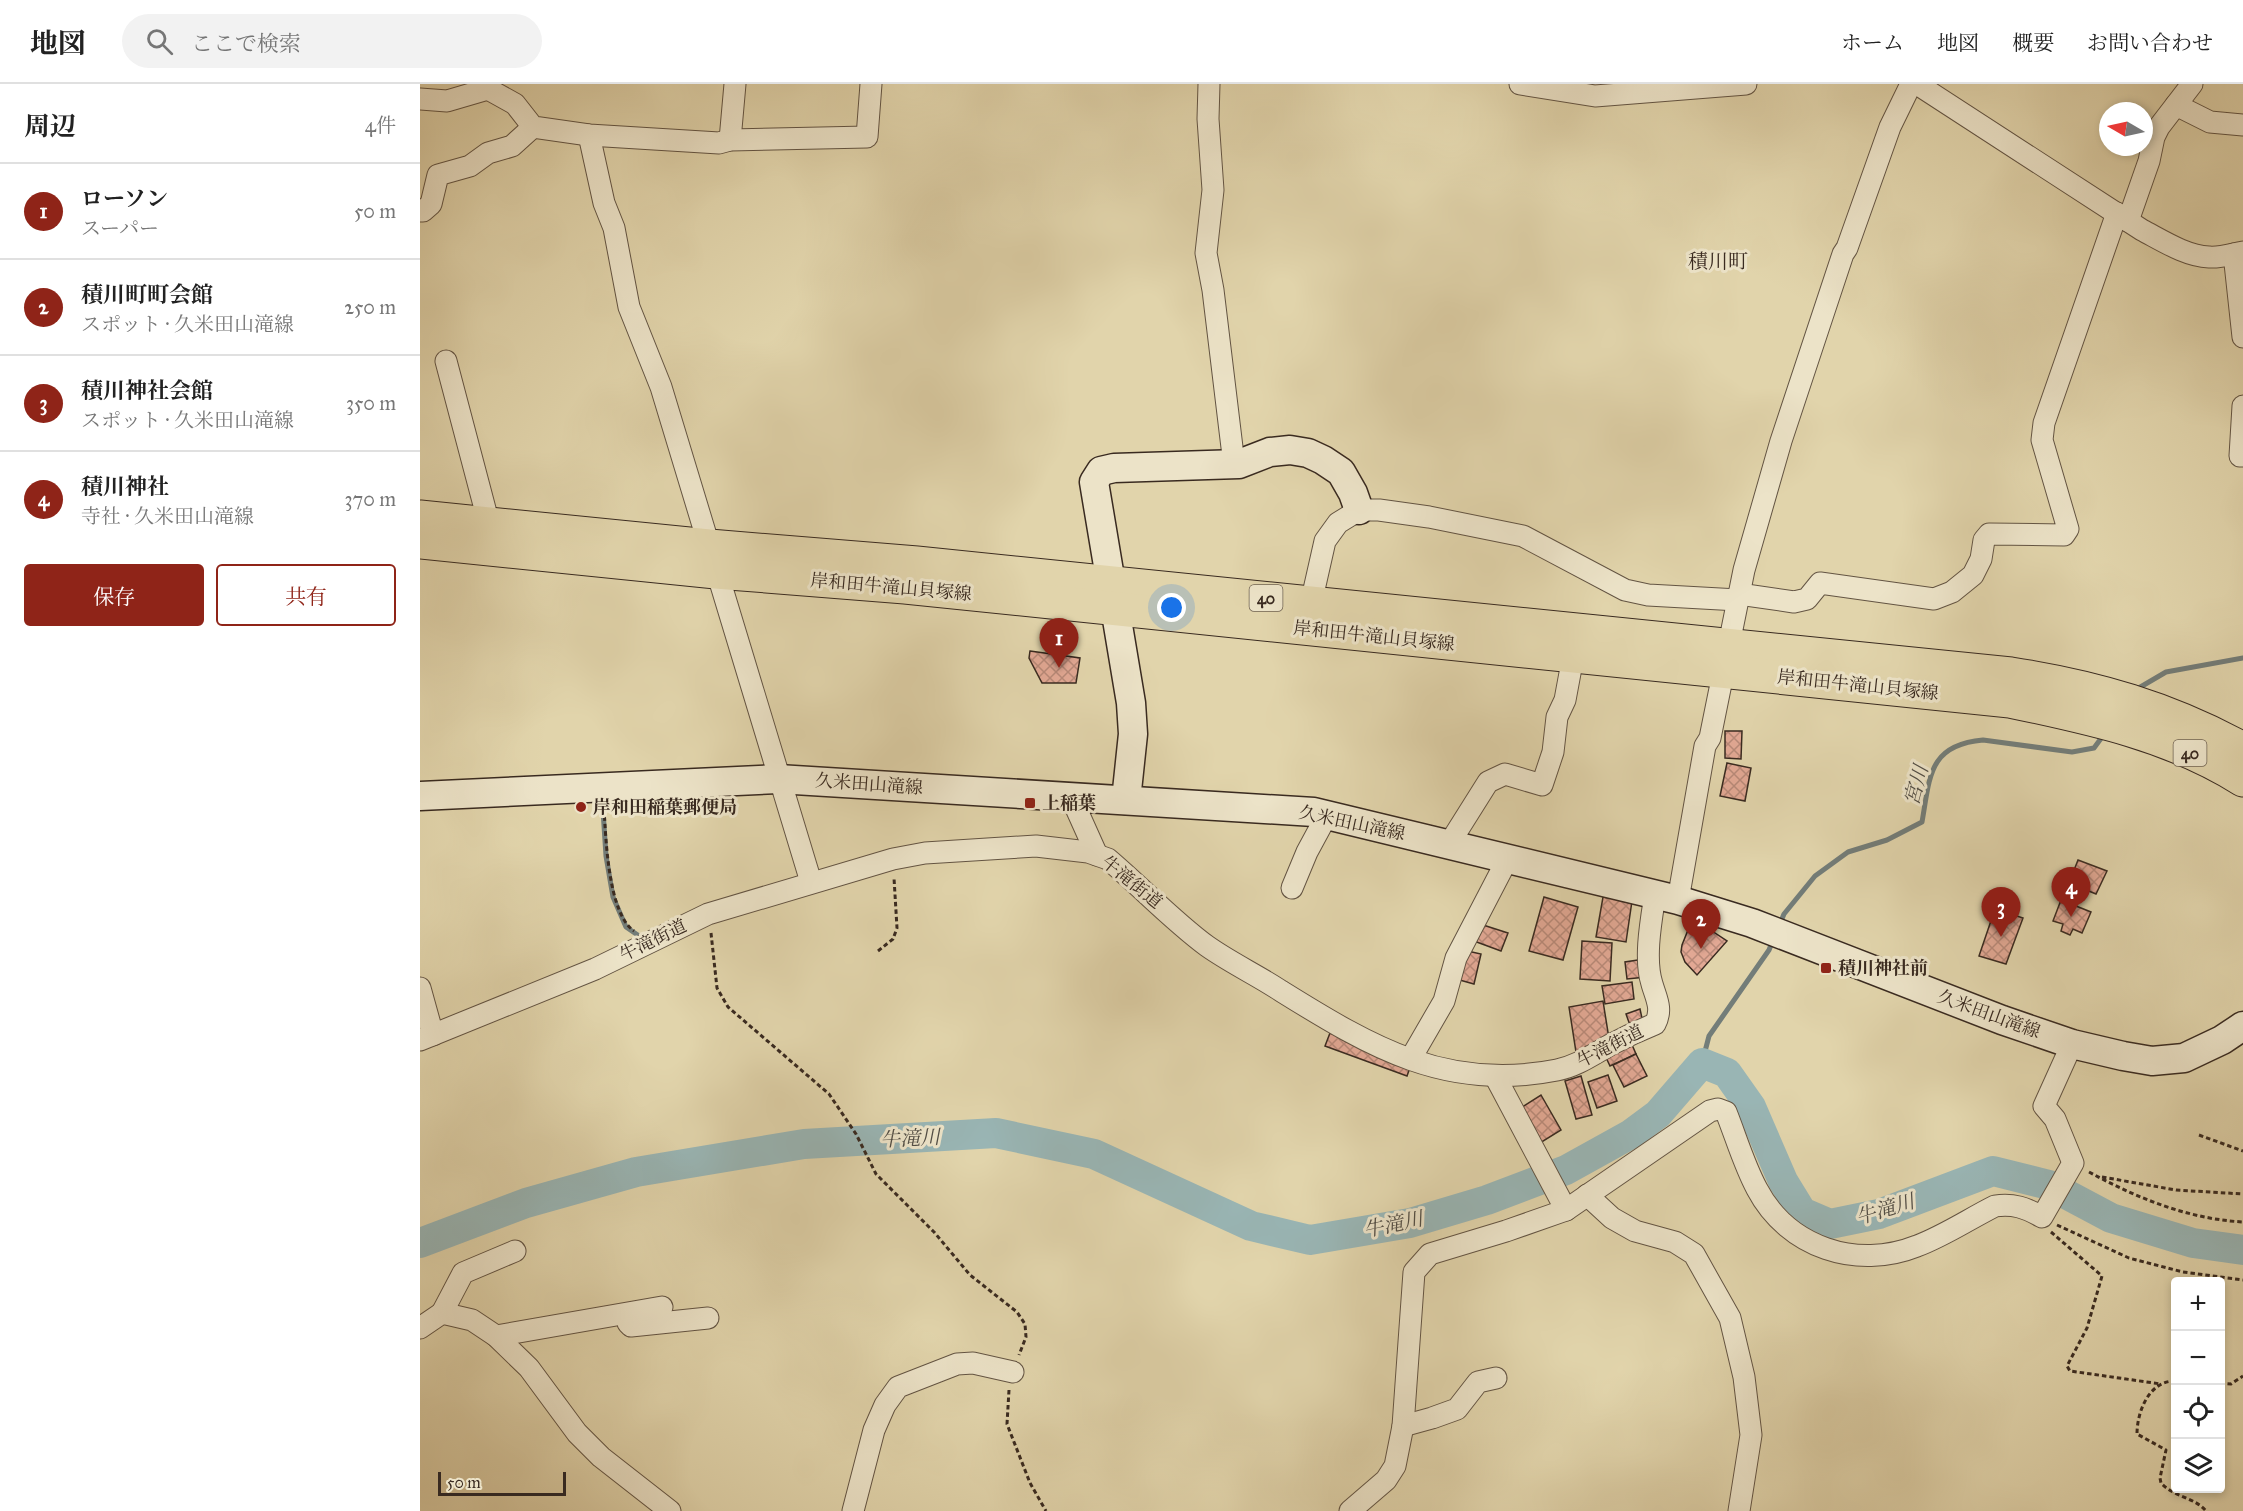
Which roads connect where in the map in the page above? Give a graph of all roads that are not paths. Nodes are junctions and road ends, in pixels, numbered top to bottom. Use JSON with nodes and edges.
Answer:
{"nodes":[{"id":1,"x":735,"y":84,"type":"edge"},
{"id":2,"x":871,"y":84,"type":"edge"},
{"id":3,"x":1209,"y":84,"type":"edge"},
{"id":4,"x":1520,"y":84,"type":"edge"},
{"id":5,"x":1746,"y":84,"type":"edge"},
{"id":6,"x":1911,"y":84,"type":"edge"},
{"id":7,"x":1917,"y":84,"type":"edge"},
{"id":8,"x":2192,"y":84,"type":"edge"},
{"id":9,"x":487,"y":87,"type":"edge"},
{"id":10,"x":517,"y":94,"type":"edge"},
{"id":11,"x":420,"y":99,"type":"edge"},
{"id":12,"x":2176,"y":105,"type":"junction"},
{"id":13,"x":2243,"y":125,"type":"edge"},
{"id":14,"x":533,"y":128,"type":"junction"},
{"id":15,"x":589,"y":135,"type":"junction"},
{"id":16,"x":730,"y":140,"type":"junction"},
{"id":17,"x":420,"y":211,"type":"edge"},
{"id":18,"x":2123,"y":217,"type":"junction"},
{"id":19,"x":2239,"y":253,"type":"edge"},
{"id":20,"x":2243,"y":337,"type":"edge"},
{"id":21,"x":446,"y":361,"type":"dead end"},
{"id":22,"x":2243,"y":406,"type":"edge"},
{"id":23,"x":2243,"y":456,"type":"edge"},
{"id":24,"x":1234,"y":464,"type":"junction"},
{"id":25,"x":1359,"y":510,"type":"junction"},
{"id":26,"x":420,"y":517,"type":"edge"},
{"id":27,"x":489,"y":524,"type":"junction"},
{"id":28,"x":420,"y":542,"type":"edge"},
{"id":29,"x":713,"y":559,"type":"junction"},
{"id":30,"x":1112,"y":595,"type":"junction"},
{"id":31,"x":1739,"y":597,"type":"junction"},
{"id":32,"x":1311,"y":603,"type":"junction"},
{"id":33,"x":1573,"y":657,"type":"junction"},
{"id":34,"x":1727,"y":658,"type":"junction"},
{"id":35,"x":2099,"y":705,"type":"junction"},
{"id":36,"x":2243,"y":749,"type":"edge"},
{"id":37,"x":778,"y":779,"type":"junction"},
{"id":38,"x":2243,"y":780,"type":"edge"},
{"id":39,"x":420,"y":796,"type":"edge"},
{"id":40,"x":1071,"y":797,"type":"junction"},
{"id":41,"x":1126,"y":800,"type":"junction"},
{"id":42,"x":1327,"y":815,"type":"junction"},
{"id":43,"x":1449,"y":844,"type":"junction"},
{"id":44,"x":1097,"y":855,"type":"junction"},
{"id":45,"x":1508,"y":858,"type":"junction"},
{"id":46,"x":811,"y":882,"type":"junction"},
{"id":47,"x":1293,"y":888,"type":"dead end"},
{"id":48,"x":1666,"y":898,"type":"junction"},
{"id":49,"x":420,"y":988,"type":"edge"},
{"id":50,"x":2243,"y":1026,"type":"edge"},
{"id":51,"x":427,"y":1037,"type":"edge"},
{"id":52,"x":2072,"y":1044,"type":"junction"},
{"id":53,"x":1411,"y":1058,"type":"junction"},
{"id":54,"x":1495,"y":1077,"type":"junction"},
{"id":55,"x":1587,"y":1195,"type":"junction"},
{"id":56,"x":1566,"y":1209,"type":"junction"},
{"id":57,"x":515,"y":1251,"type":"dead end"},
{"id":58,"x":662,"y":1307,"type":"dead end"},
{"id":59,"x":442,"y":1313,"type":"junction"},
{"id":60,"x":618,"y":1314,"type":"junction"},
{"id":61,"x":708,"y":1318,"type":"dead end"},
{"id":62,"x":420,"y":1328,"type":"edge"},
{"id":63,"x":496,"y":1335,"type":"junction"},
{"id":64,"x":1013,"y":1372,"type":"road end"},
{"id":65,"x":1496,"y":1378,"type":"dead end"},
{"id":66,"x":1403,"y":1426,"type":"junction"},
{"id":67,"x":670,"y":1511,"type":"edge"},
{"id":68,"x":853,"y":1511,"type":"edge"},
{"id":69,"x":1350,"y":1511,"type":"edge"},
{"id":70,"x":1739,"y":1511,"type":"edge"}],
"edges":[{"from":1,"to":16,"type":"street"},
{"from":2,"to":16,"type":"street"},
{"from":3,"to":24,"type":"street"},
{"from":4,"to":5,"type":"street"},
{"from":6,"to":31,"type":"street"},
{"from":7,"to":18,"type":"street"},
{"from":8,"to":12,"type":"street"},
{"from":9,"to":10,"type":"street"},
{"from":9,"to":11,"type":"street"},
{"from":10,"to":14,"type":"street"},
{"from":12,"to":13,"type":"street"},
{"from":12,"to":18,"type":"street"},
{"from":14,"to":15,"type":"street"},
{"from":14,"to":17,"type":"street"},
{"from":15,"to":16,"type":"street"},
{"from":15,"to":29,"type":"street"},
{"from":18,"to":19,"type":"street"},
{"from":18,"to":31,"type":"street"},
{"from":19,"to":20,"type":"street"},
{"from":21,"to":27,"type":"street"},
{"from":22,"to":23,"type":"street"},
{"from":24,"to":25,"type":"street"},
{"from":24,"to":30,"type":"street"},
{"from":25,"to":31,"type":"street"},
{"from":25,"to":32,"type":"street"},
{"from":26,"to":27,"type":"main road","name":"岸和田牛滝山貝塚線","number":"40"},
{"from":27,"to":29,"type":"main road","name":"岸和田牛滝山貝塚線","number":"40"},
{"from":28,"to":29,"type":"main road","name":"岸和田牛滝山貝塚線","number":"40"},
{"from":29,"to":30,"type":"main road","name":"岸和田牛滝山貝塚線","number":"40"},
{"from":29,"to":37,"type":"street"},
{"from":30,"to":32,"type":"main road","name":"岸和田牛滝山貝塚線","number":"40"},
{"from":30,"to":33,"type":"main road","name":"岸和田牛滝山貝塚線","number":"40"},
{"from":30,"to":41,"type":"street"},
{"from":31,"to":34,"type":"street"},
{"from":32,"to":34,"type":"main road","name":"岸和田牛滝山貝塚線","number":"40"},
{"from":33,"to":34,"type":"main road","name":"岸和田牛滝山貝塚線","number":"40"},
{"from":33,"to":43,"type":"street"},
{"from":34,"to":35,"type":"main road","name":"岸和田牛滝山貝塚線","number":"40"},
{"from":34,"to":48,"type":"street"},
{"from":35,"to":36,"type":"main road","name":"岸和田牛滝山貝塚線","number":"40"},
{"from":35,"to":38,"type":"main road","name":"岸和田牛滝山貝塚線","number":"40"},
{"from":37,"to":39,"type":"street","name":"久米田山滝線"},
{"from":37,"to":40,"type":"street","name":"久米田山滝線"},
{"from":37,"to":46,"type":"street"},
{"from":40,"to":41,"type":"street","name":"久米田山滝線"},
{"from":40,"to":44,"type":"street"},
{"from":41,"to":42,"type":"street","name":"久米田山滝線"},
{"from":42,"to":43,"type":"street","name":"久米田山滝線"},
{"from":42,"to":47,"type":"street"},
{"from":43,"to":45,"type":"street","name":"久米田山滝線"},
{"from":44,"to":46,"type":"street","name":"牛滝街道"},
{"from":44,"to":53,"type":"street","name":"牛滝街道"},
{"from":45,"to":48,"type":"street","name":"久米田山滝線"},
{"from":45,"to":53,"type":"street"},
{"from":46,"to":51,"type":"street","name":"牛滝街道"},
{"from":48,"to":52,"type":"street","name":"久米田山滝線"},
{"from":48,"to":54,"type":"street","name":"牛滝街道"},
{"from":49,"to":51,"type":"street"},
{"from":50,"to":52,"type":"street","name":"久米田山滝線"},
{"from":52,"to":55,"type":"street"},
{"from":53,"to":54,"type":"street","name":"牛滝街道"},
{"from":54,"to":56,"type":"street"},
{"from":55,"to":56,"type":"street"},
{"from":55,"to":70,"type":"street"},
{"from":56,"to":66,"type":"street"},
{"from":57,"to":59,"type":"street"},
{"from":58,"to":60,"type":"street"},
{"from":59,"to":62,"type":"street"},
{"from":59,"to":63,"type":"street"},
{"from":60,"to":61,"type":"street"},
{"from":60,"to":63,"type":"street"},
{"from":63,"to":67,"type":"street"},
{"from":64,"to":68,"type":"street"},
{"from":65,"to":66,"type":"street"},
{"from":66,"to":69,"type":"street"}]}
